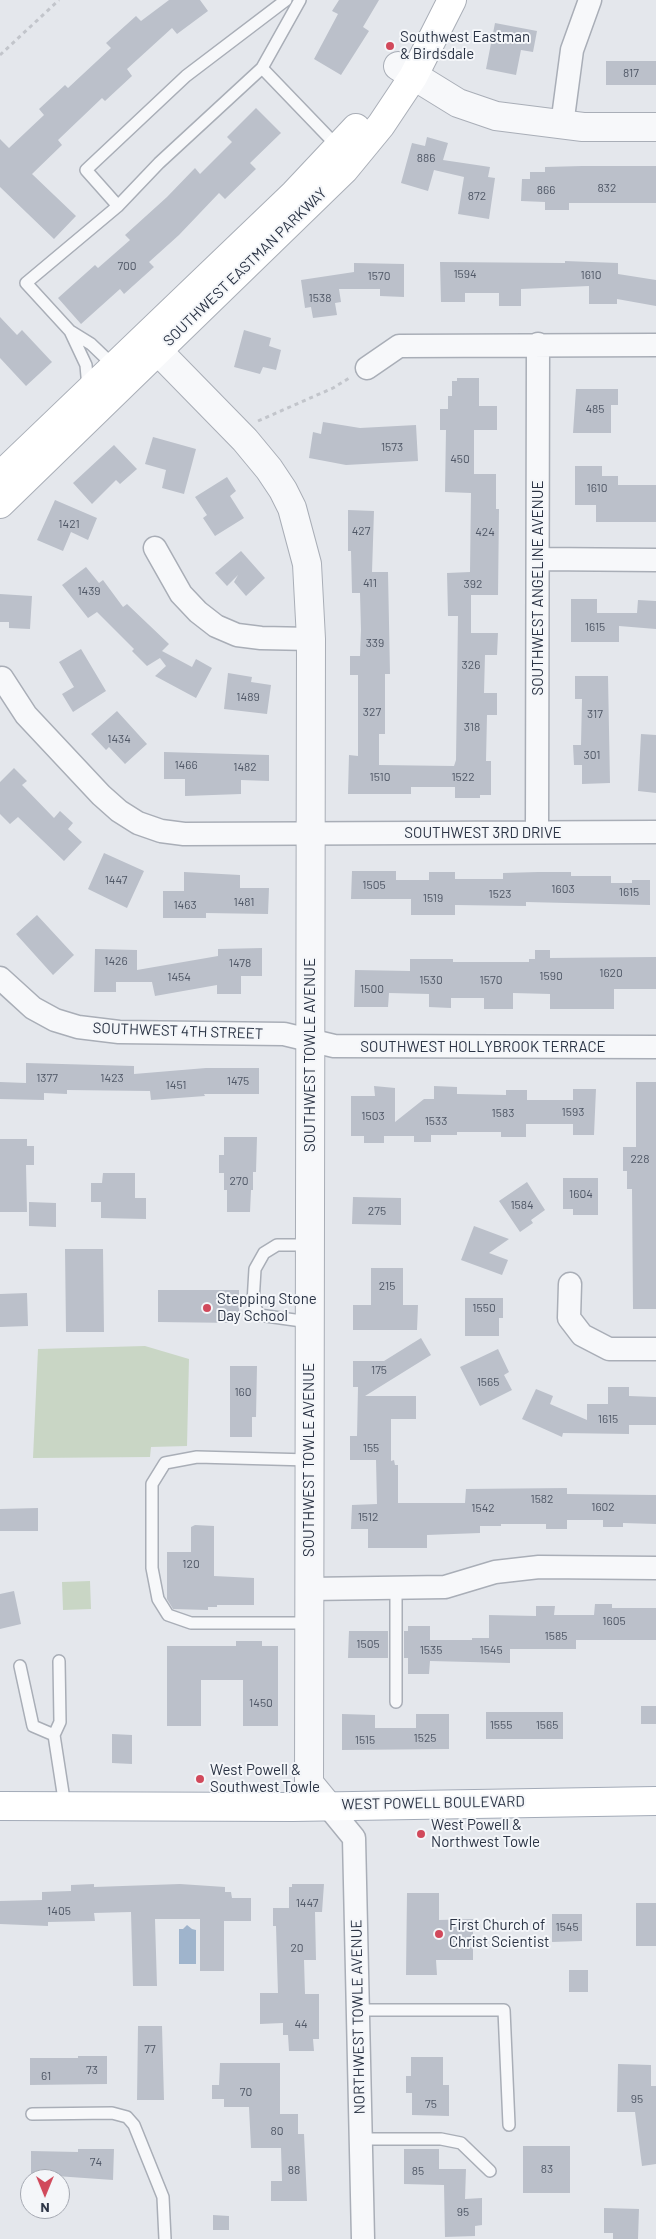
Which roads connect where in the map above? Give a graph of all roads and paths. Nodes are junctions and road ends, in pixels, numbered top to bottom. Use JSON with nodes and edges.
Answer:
{"nodes":[{"id":1,"x":59,"y":0,"type":"edge"},
{"id":2,"x":286,"y":0,"type":"edge"},
{"id":3,"x":300,"y":0,"type":"edge"},
{"id":4,"x":433,"y":0,"type":"edge"},
{"id":5,"x":452,"y":0,"type":"edge"},
{"id":6,"x":590,"y":0,"type":"edge"},
{"id":7,"x":0,"y":55,"type":"edge"},
{"id":8,"x":262,"y":68,"type":"junction"},
{"id":9,"x":405,"y":71,"type":"junction"},
{"id":10,"x":562,"y":125,"type":"junction"},
{"id":11,"x":656,"y":127,"type":"edge"},
{"id":12,"x":339,"y":148,"type":"junction"},
{"id":13,"x":118,"y":206,"type":"junction"},
{"id":14,"x":70,"y":331,"type":"junction"},
{"id":15,"x":538,"y":344,"type":"junction"},
{"id":16,"x":656,"y":345,"type":"edge"},
{"id":17,"x":158,"y":351,"type":"junction"},
{"id":18,"x":114,"y":366,"type":"junction"},
{"id":19,"x":367,"y":368,"type":"joint"},
{"id":20,"x":88,"y":392,"type":"junction"},
{"id":21,"x":236,"y":430,"type":"junction"},
{"id":22,"x":61,"y":446,"type":"junction"},
{"id":23,"x":0,"y":476,"type":"edge"},
{"id":24,"x":0,"y":504,"type":"edge"},
{"id":25,"x":155,"y":548,"type":"dead end"},
{"id":26,"x":539,"y":559,"type":"junction"},
{"id":27,"x":656,"y":560,"type":"edge"},
{"id":28,"x":310,"y":639,"type":"junction"},
{"id":29,"x":2,"y":678,"type":"dead end"},
{"id":30,"x":537,"y":832,"type":"junction"},
{"id":31,"x":656,"y":832,"type":"edge"},
{"id":32,"x":310,"y":834,"type":"junction"},
{"id":33,"x":0,"y":978,"type":"edge"},
{"id":34,"x":310,"y":1040,"type":"junction"},
{"id":35,"x":656,"y":1047,"type":"edge"},
{"id":36,"x":309,"y":1245,"type":"junction"},
{"id":37,"x":570,"y":1284,"type":"dead end"},
{"id":38,"x":310,"y":1322,"type":"junction"},
{"id":39,"x":656,"y":1349,"type":"edge"},
{"id":40,"x":309,"y":1460,"type":"junction"},
{"id":41,"x":656,"y":1568,"type":"edge"},
{"id":42,"x":309,"y":1589,"type":"junction"},
{"id":43,"x":396,"y":1589,"type":"junction"},
{"id":44,"x":309,"y":1623,"type":"junction"},
{"id":45,"x":59,"y":1661,"type":"dead end"},
{"id":46,"x":20,"y":1666,"type":"dead end"},
{"id":47,"x":396,"y":1702,"type":"dead end"},
{"id":48,"x":54,"y":1735,"type":"junction"},
{"id":49,"x":656,"y":1801,"type":"edge"},
{"id":50,"x":327,"y":1805,"type":"junction"},
{"id":51,"x":0,"y":1806,"type":"edge"},
{"id":52,"x":65,"y":1806,"type":"junction"},
{"id":53,"x":358,"y":2010,"type":"junction"},
{"id":54,"x":32,"y":2114,"type":"dead end"},
{"id":55,"x":509,"y":2126,"type":"dead end"},
{"id":56,"x":360,"y":2139,"type":"junction"},
{"id":57,"x":490,"y":2171,"type":"dead end"},
{"id":58,"x":165,"y":2239,"type":"edge"},
{"id":59,"x":362,"y":2239,"type":"edge"}],
"edges":[{"from":1,"to":7,"type":"path"},
{"from":2,"to":13,"type":"lane"},
{"from":3,"to":8,"type":"lane"},
{"from":4,"to":9,"type":"main road","name":"SOUTHWEST EASTMAN PARKWAY"},
{"from":5,"to":9,"type":"main road","name":"SOUTHWEST EASTMAN PARKWAY"},
{"from":6,"to":10,"type":"street"},
{"from":8,"to":12,"type":"lane"},
{"from":8,"to":13,"type":"lane"},
{"from":9,"to":10,"type":"street"},
{"from":9,"to":12,"type":"main road","name":"SOUTHWEST EASTMAN PARKWAY"},
{"from":9,"to":17,"type":"main road","name":"SOUTHWEST EASTMAN PARKWAY"},
{"from":10,"to":11,"type":"street"},
{"from":12,"to":18,"type":"main road","name":"SOUTHWEST EASTMAN PARKWAY"},
{"from":13,"to":14,"type":"lane"},
{"from":14,"to":18,"type":"lane"},
{"from":14,"to":20,"type":"lane"},
{"from":15,"to":16,"type":"street"},
{"from":15,"to":19,"type":"street"},
{"from":15,"to":26,"type":"street","name":"SOUTHWEST ANGELINE AVENUE"},
{"from":17,"to":21,"type":"street","name":"SOUTHWEST TOWLE AVENUE"},
{"from":17,"to":22,"type":"main road","name":"SOUTHWEST EASTMAN PARKWAY"},
{"from":18,"to":20,"type":"main road","name":"SOUTHWEST EASTMAN PARKWAY"},
{"from":18,"to":22,"type":"main road"},
{"from":19,"to":21,"type":"path"},
{"from":20,"to":23,"type":"main road","name":"SOUTHWEST EASTMAN PARKWAY"},
{"from":21,"to":28,"type":"street","name":"SOUTHWEST TOWLE AVENUE"},
{"from":22,"to":24,"type":"main road","name":"SOUTHWEST EASTMAN PARKWAY"},
{"from":25,"to":28,"type":"street"},
{"from":26,"to":27,"type":"street"},
{"from":26,"to":30,"type":"street","name":"SOUTHWEST ANGELINE AVENUE"},
{"from":28,"to":32,"type":"street","name":"SOUTHWEST TOWLE AVENUE"},
{"from":29,"to":32,"type":"street","name":"SOUTHWEST 3RD DRIVE"},
{"from":30,"to":31,"type":"street","name":"SOUTHWEST 3RD DRIVE"},
{"from":30,"to":32,"type":"street","name":"SOUTHWEST 3RD DRIVE"},
{"from":32,"to":34,"type":"street","name":"SOUTHWEST TOWLE AVENUE"},
{"from":33,"to":34,"type":"street","name":"SOUTHWEST 4TH STREET"},
{"from":34,"to":35,"type":"street","name":"SOUTHWEST HOLLYBROOK TERRACE"},
{"from":34,"to":36,"type":"street","name":"SOUTHWEST TOWLE AVENUE"},
{"from":36,"to":38,"type":"street","name":"SOUTHWEST TOWLE AVENUE"},
{"from":36,"to":38,"type":"lane"},
{"from":37,"to":39,"type":"street"},
{"from":38,"to":40,"type":"street","name":"SOUTHWEST TOWLE AVENUE"},
{"from":40,"to":42,"type":"street","name":"SOUTHWEST TOWLE AVENUE"},
{"from":40,"to":44,"type":"lane"},
{"from":41,"to":43,"type":"street"},
{"from":42,"to":43,"type":"street"},
{"from":42,"to":44,"type":"street","name":"SOUTHWEST TOWLE AVENUE"},
{"from":43,"to":47,"type":"lane"},
{"from":44,"to":50,"type":"street","name":"SOUTHWEST TOWLE AVENUE"},
{"from":45,"to":48,"type":"lane"},
{"from":46,"to":48,"type":"lane"},
{"from":48,"to":52,"type":"lane"},
{"from":49,"to":50,"type":"main road","name":"WEST POWELL BOULEVARD"},
{"from":50,"to":52,"type":"main road","name":"WEST POWELL BOULEVARD"},
{"from":50,"to":53,"type":"street","name":"NORTHWEST TOWLE AVENUE"},
{"from":51,"to":52,"type":"main road","name":"WEST POWELL BOULEVARD"},
{"from":53,"to":55,"type":"lane"},
{"from":53,"to":56,"type":"street","name":"NORTHWEST TOWLE AVENUE"},
{"from":54,"to":58,"type":"lane"},
{"from":56,"to":57,"type":"lane"},
{"from":56,"to":59,"type":"street","name":"NORTHWEST TOWLE AVENUE"}]}
